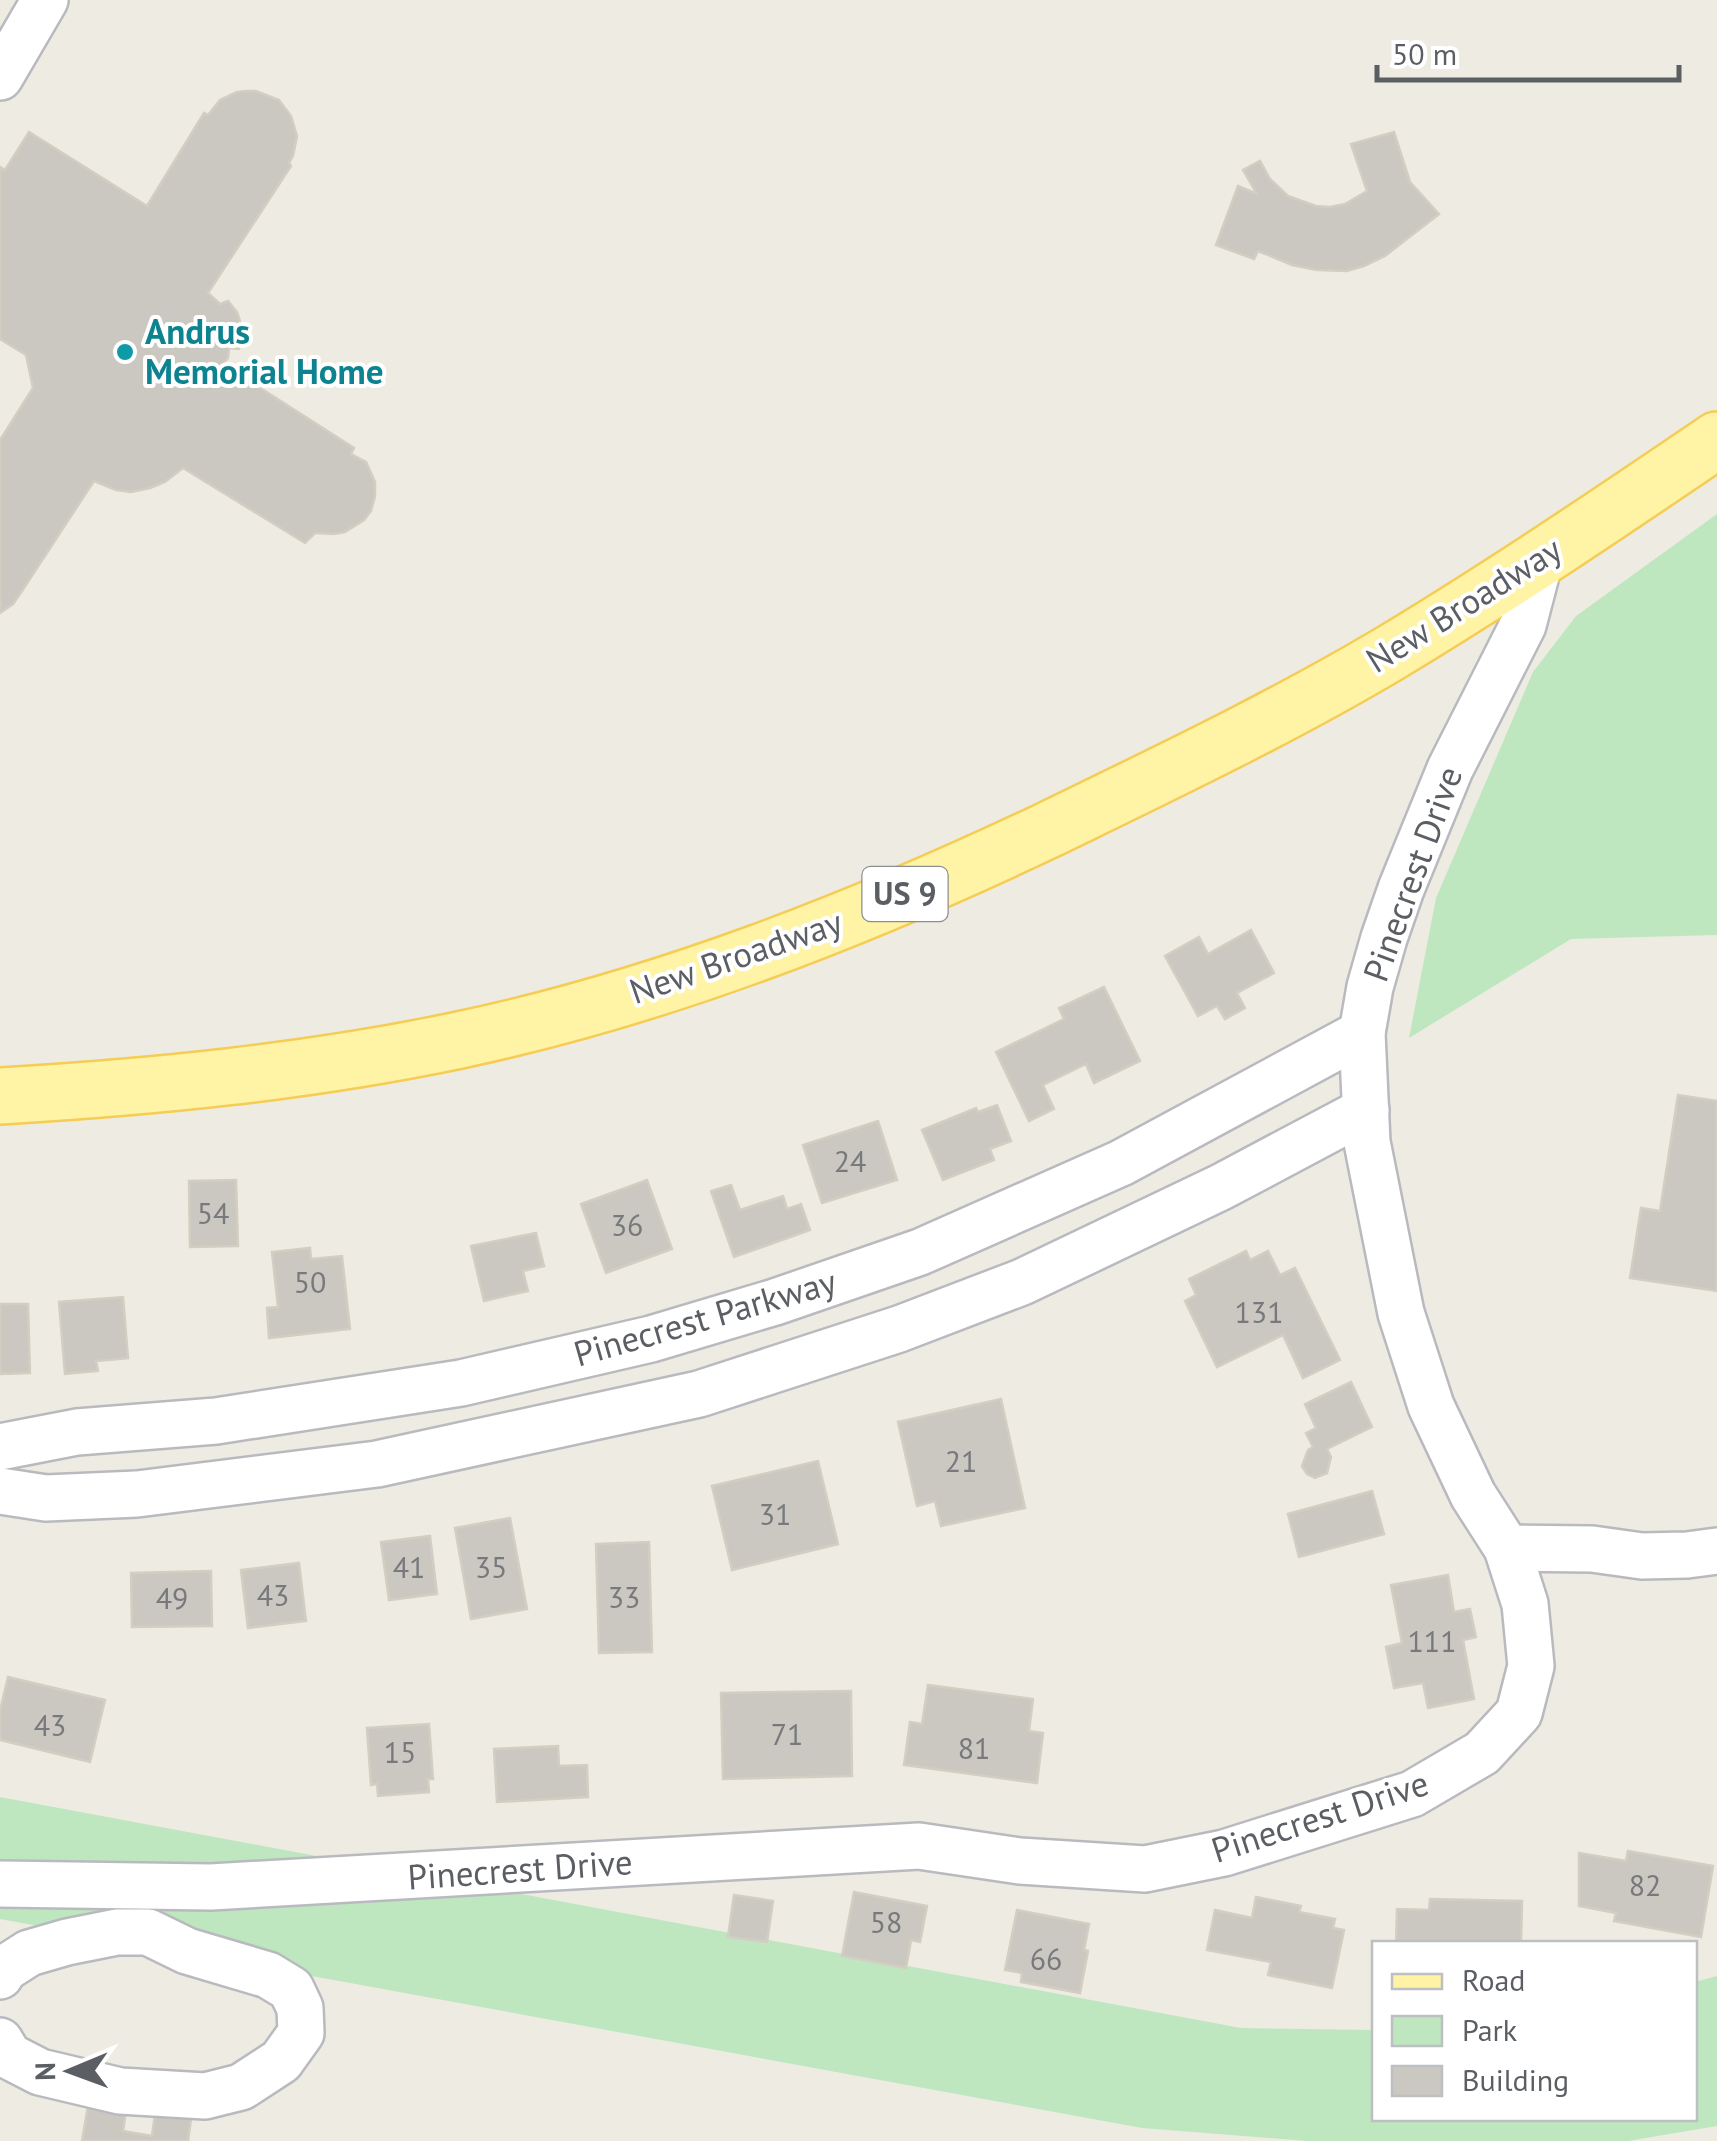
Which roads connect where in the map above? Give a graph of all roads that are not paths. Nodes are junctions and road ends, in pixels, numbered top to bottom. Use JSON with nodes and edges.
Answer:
{"nodes":[{"id":1,"x":44,"y":0,"type":"edge"},
{"id":2,"x":0,"y":77,"type":"edge"},
{"id":3,"x":1717,"y":440,"type":"edge"},
{"id":4,"x":1540,"y":560,"type":"junction"},
{"id":5,"x":1362,"y":1033,"type":"junction"},
{"id":6,"x":0,"y":1096,"type":"edge"},
{"id":7,"x":1366,"y":1110,"type":"junction"},
{"id":8,"x":650,"y":1339,"type":"junction"},
{"id":9,"x":669,"y":1400,"type":"junction"},
{"id":10,"x":0,"y":1447,"type":"edge"},
{"id":11,"x":0,"y":1491,"type":"edge"},
{"id":12,"x":1507,"y":1548,"type":"junction"},
{"id":13,"x":1717,"y":1551,"type":"edge"},
{"id":14,"x":0,"y":1884,"type":"edge"},
{"id":15,"x":152,"y":1887,"type":"junction"},
{"id":16,"x":148,"y":1932,"type":"junction"},
{"id":17,"x":0,"y":1976,"type":"edge"},
{"id":18,"x":0,"y":2041,"type":"edge"}],
"edges":[{"from":1,"to":2,"type":"street"},
{"from":3,"to":4,"type":"main road","name":"New Broadway","number":"US 9"},
{"from":4,"to":5,"type":"street","name":"Pinecrest Drive"},
{"from":4,"to":6,"type":"main road","name":"New Broadway","number":"US 9"},
{"from":5,"to":7,"type":"street","name":"Pinecrest Drive"},
{"from":5,"to":8,"type":"street","name":"Pinecrest Parkway"},
{"from":7,"to":9,"type":"street","name":"Pinecrest Parkway"},
{"from":7,"to":12,"type":"street","name":"Pinecrest Drive"},
{"from":8,"to":9,"type":"street"},
{"from":8,"to":10,"type":"street","name":"Pinecrest Parkway"},
{"from":9,"to":11,"type":"street","name":"Pinecrest Parkway"},
{"from":12,"to":13,"type":"street"},
{"from":12,"to":15,"type":"street","name":"Pinecrest Drive"},
{"from":14,"to":15,"type":"street","name":"Pinecrest Drive"},
{"from":15,"to":16,"type":"street"},
{"from":16,"to":17,"type":"street"},
{"from":16,"to":18,"type":"street"}]}
